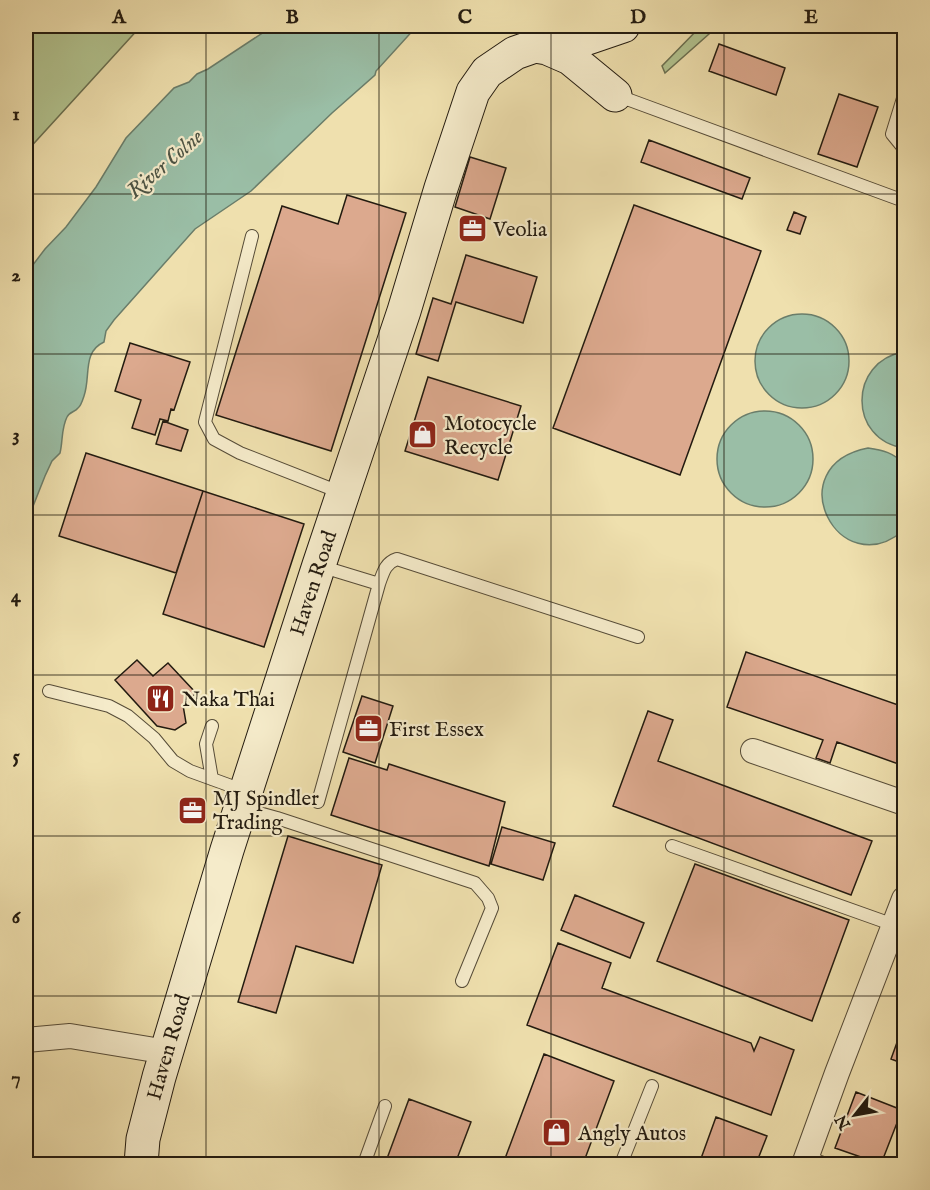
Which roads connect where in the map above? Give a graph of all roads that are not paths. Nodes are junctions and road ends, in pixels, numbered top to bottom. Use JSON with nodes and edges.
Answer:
{"nodes":[{"id":1,"x":623,"y":26,"type":"edge"},
{"id":2,"x":547,"y":48,"type":"junction"},
{"id":3,"x":615,"y":95,"type":"joint"},
{"id":4,"x":904,"y":95,"type":"edge"},
{"id":5,"x":904,"y":146,"type":"edge"},
{"id":6,"x":904,"y":201,"type":"edge"},
{"id":7,"x":252,"y":236,"type":"dead end"},
{"id":8,"x":343,"y":494,"type":"junction"},
{"id":9,"x":319,"y":565,"type":"junction"},
{"id":10,"x":379,"y":584,"type":"junction"},
{"id":11,"x":638,"y":637,"type":"dead end"},
{"id":12,"x":49,"y":691,"type":"dead end"},
{"id":13,"x":212,"y":726,"type":"dead end"},
{"id":14,"x":753,"y":751,"type":"dead end"},
{"id":15,"x":212,"y":779,"type":"junction"},
{"id":16,"x":243,"y":800,"type":"junction"},
{"id":17,"x":318,"y":802,"type":"dead end"},
{"id":18,"x":904,"y":803,"type":"edge"},
{"id":19,"x":672,"y":846,"type":"dead end"},
{"id":20,"x":904,"y":899,"type":"edge"},
{"id":21,"x":894,"y":925,"type":"junction"},
{"id":22,"x":462,"y":981,"type":"dead end"},
{"id":23,"x":26,"y":1040,"type":"edge"},
{"id":24,"x":167,"y":1052,"type":"junction"},
{"id":25,"x":652,"y":1086,"type":"dead end"},
{"id":26,"x":386,"y":1106,"type":"dead end"},
{"id":27,"x":813,"y":1162,"type":"edge"},
{"id":28,"x":141,"y":1164,"type":"edge"},
{"id":29,"x":364,"y":1164,"type":"edge"},
{"id":30,"x":621,"y":1164,"type":"edge"}],
"edges":[{"from":1,"to":2,"type":"street","name":"Haven Road"},
{"from":2,"to":3,"type":"street"},
{"from":2,"to":8,"type":"street","name":"Haven Road"},
{"from":3,"to":6,"type":"lane"},
{"from":4,"to":5,"type":"lane"},
{"from":7,"to":8,"type":"lane"},
{"from":8,"to":9,"type":"street","name":"Haven Road"},
{"from":9,"to":10,"type":"lane"},
{"from":9,"to":16,"type":"street","name":"Haven Road"},
{"from":10,"to":11,"type":"lane"},
{"from":10,"to":17,"type":"lane"},
{"from":12,"to":15,"type":"lane"},
{"from":13,"to":15,"type":"lane"},
{"from":14,"to":18,"type":"street"},
{"from":15,"to":16,"type":"lane"},
{"from":16,"to":22,"type":"lane"},
{"from":16,"to":24,"type":"street","name":"Haven Road"},
{"from":19,"to":21,"type":"lane"},
{"from":20,"to":21,"type":"street"},
{"from":21,"to":27,"type":"street"},
{"from":23,"to":24,"type":"street"},
{"from":24,"to":28,"type":"street","name":"Haven Road"},
{"from":25,"to":30,"type":"lane"},
{"from":26,"to":29,"type":"lane"}]}
